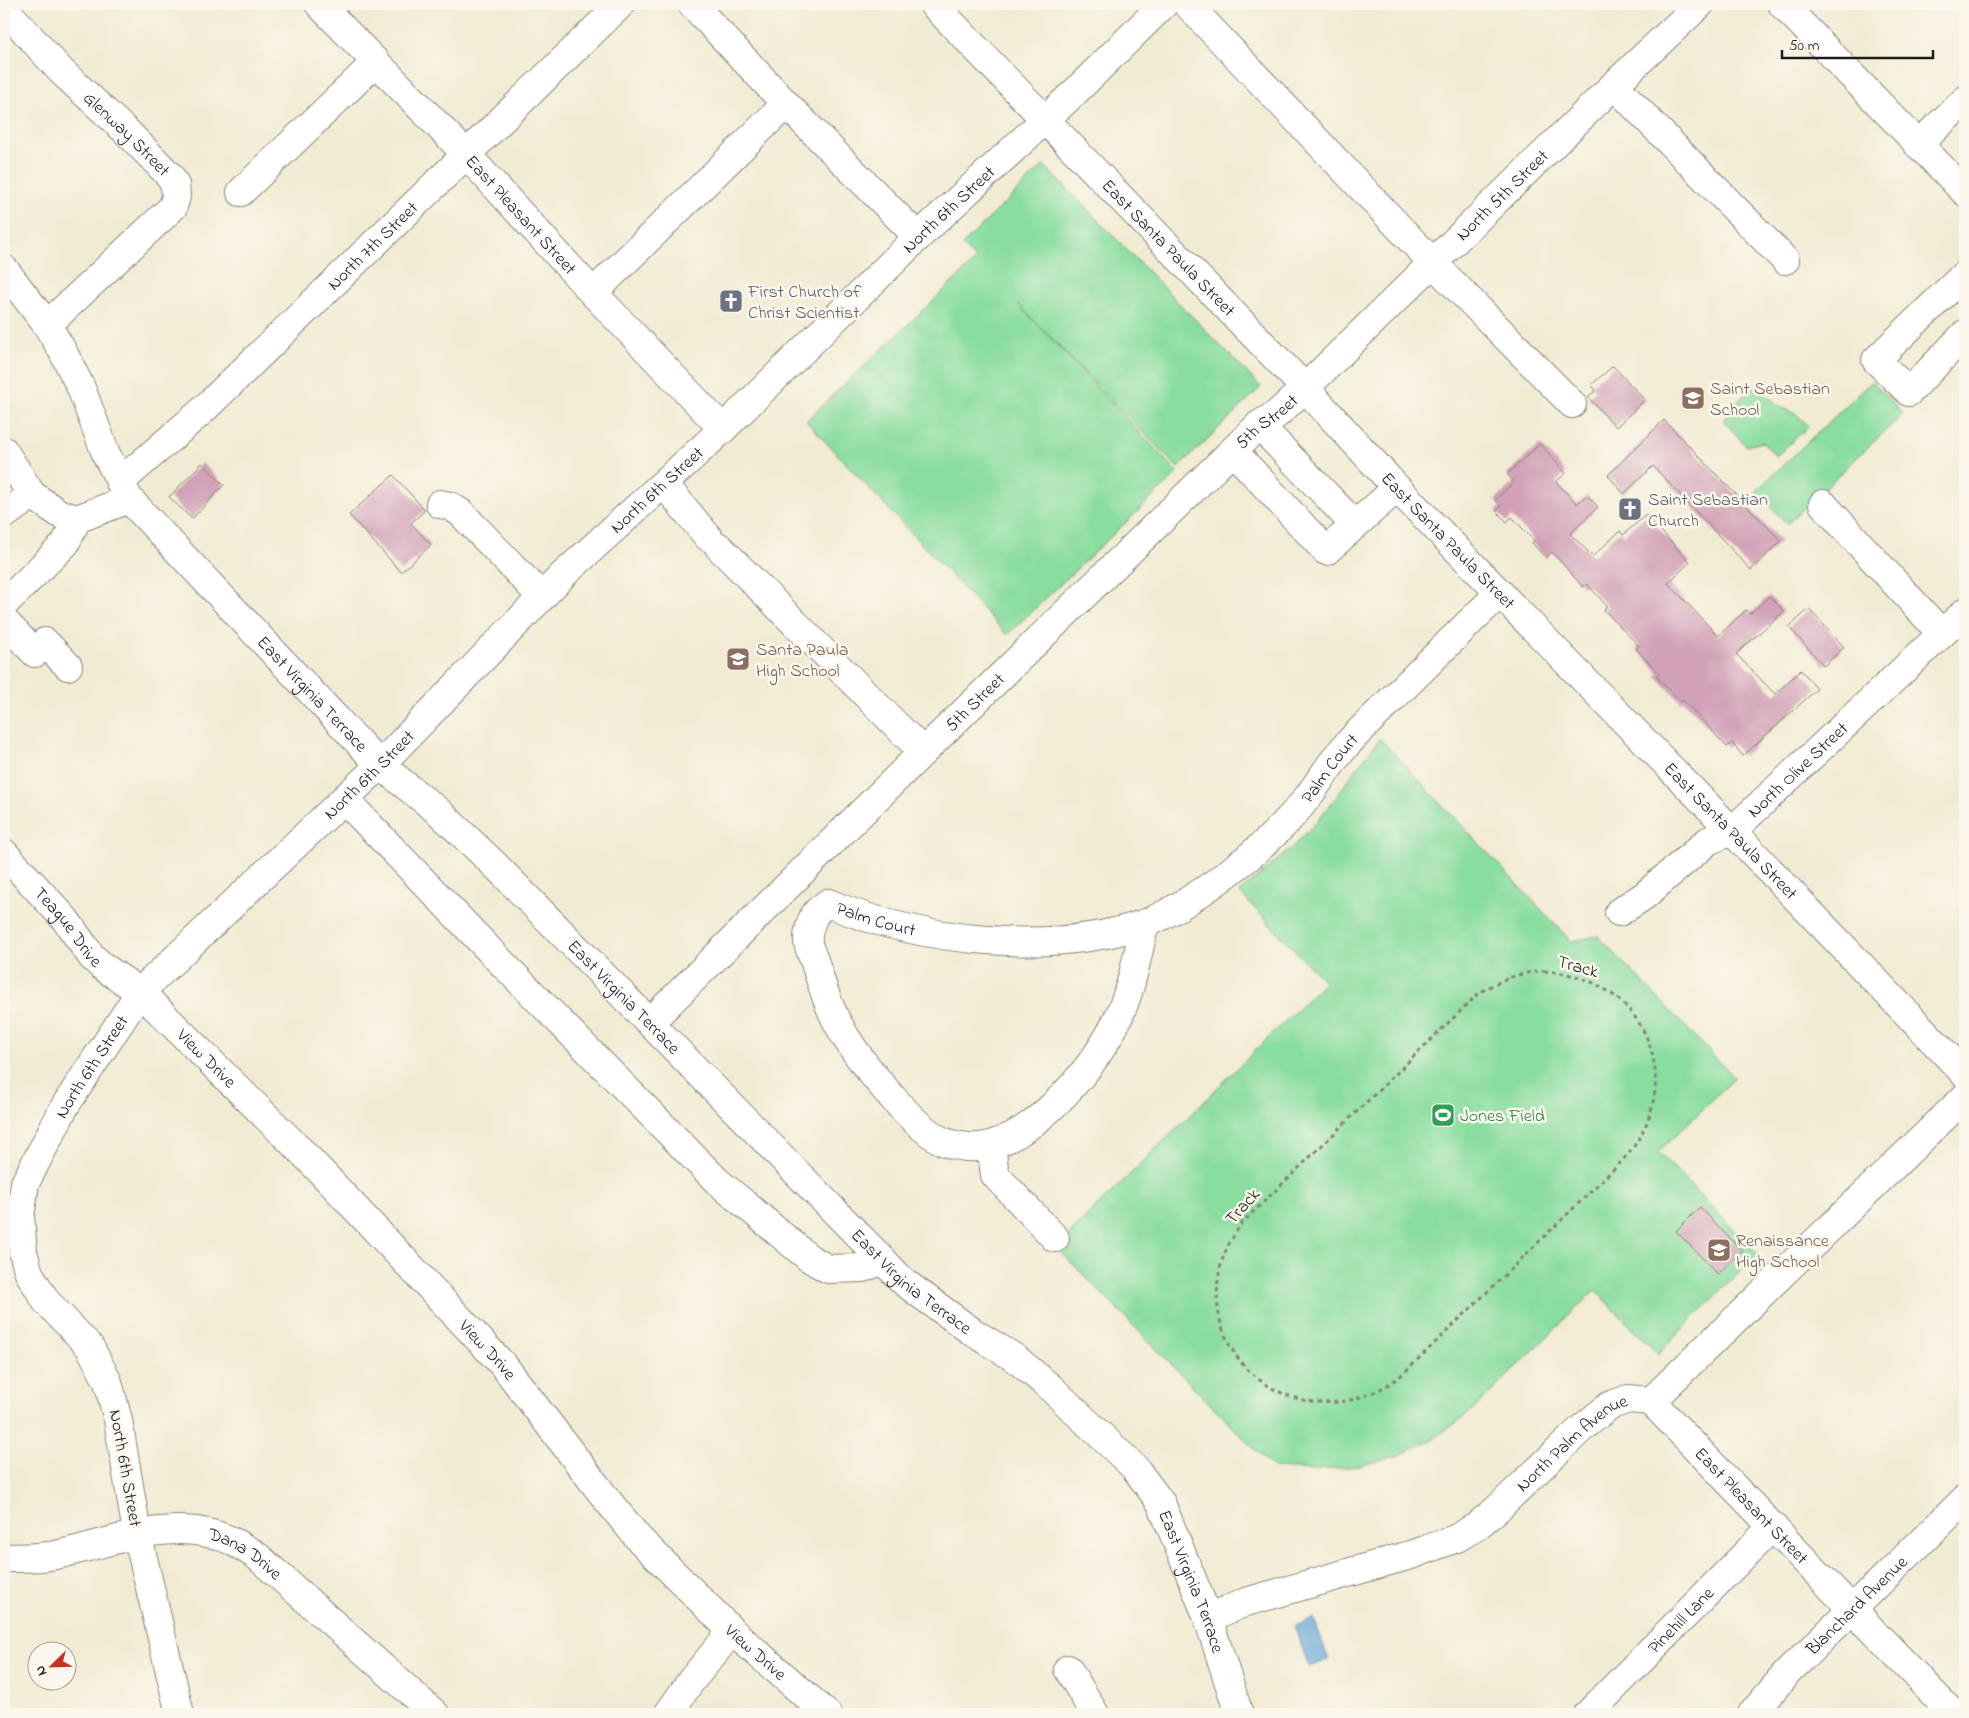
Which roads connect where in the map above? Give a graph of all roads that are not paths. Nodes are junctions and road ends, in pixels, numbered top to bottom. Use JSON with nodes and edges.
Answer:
{"nodes":[{"id":1,"x":319,"y":4,"type":"edge"},
{"id":2,"x":621,"y":4,"type":"edge"},
{"id":3,"x":692,"y":4,"type":"edge"},
{"id":4,"x":933,"y":4,"type":"edge"},
{"id":5,"x":1164,"y":4,"type":"edge"},
{"id":6,"x":1187,"y":4,"type":"edge"},
{"id":7,"x":1700,"y":4,"type":"edge"},
{"id":8,"x":1782,"y":4,"type":"edge"},
{"id":9,"x":4,"y":8,"type":"edge"},
{"id":10,"x":376,"y":62,"type":"junction"},
{"id":11,"x":1614,"y":84,"type":"junction"},
{"id":12,"x":1965,"y":100,"type":"edge"},
{"id":13,"x":786,"y":104,"type":"junction"},
{"id":14,"x":1045,"y":120,"type":"junction"},
{"id":15,"x":1918,"y":145,"type":"junction"},
{"id":16,"x":466,"y":154,"type":"junction"},
{"id":17,"x":241,"y":192,"type":"dead end"},
{"id":18,"x":1965,"y":192,"type":"edge"},
{"id":19,"x":918,"y":237,"type":"junction"},
{"id":20,"x":1785,"y":260,"type":"dead end"},
{"id":21,"x":1433,"y":263,"type":"junction"},
{"id":22,"x":4,"y":269,"type":"edge"},
{"id":23,"x":1965,"y":274,"type":"edge"},
{"id":24,"x":593,"y":293,"type":"junction"},
{"id":25,"x":47,"y":325,"type":"junction"},
{"id":26,"x":1965,"y":334,"type":"edge"},
{"id":27,"x":1305,"y":388,"type":"junction"},
{"id":28,"x":1572,"y":404,"type":"dead end"},
{"id":29,"x":1259,"y":425,"type":"junction"},
{"id":30,"x":723,"y":429,"type":"junction"},
{"id":31,"x":4,"y":450,"type":"edge"},
{"id":32,"x":1233,"y":451,"type":"junction"},
{"id":33,"x":664,"y":484,"type":"junction"},
{"id":34,"x":1397,"y":488,"type":"junction"},
{"id":35,"x":124,"y":490,"type":"junction"},
{"id":36,"x":32,"y":495,"type":"junction"},
{"id":37,"x":440,"y":504,"type":"dead end"},
{"id":38,"x":1823,"y":504,"type":"dead end"},
{"id":39,"x":4,"y":515,"type":"edge"},
{"id":40,"x":77,"y":519,"type":"junction"},
{"id":41,"x":1355,"y":525,"type":"junction"},
{"id":42,"x":1500,"y":593,"type":"junction"},
{"id":43,"x":542,"y":597,"type":"junction"},
{"id":44,"x":4,"y":604,"type":"edge"},
{"id":45,"x":1965,"y":612,"type":"edge"},
{"id":46,"x":4,"y":621,"type":"edge"},
{"id":47,"x":1942,"y":634,"type":"junction"},
{"id":48,"x":68,"y":666,"type":"dead end"},
{"id":49,"x":923,"y":752,"type":"junction"},
{"id":50,"x":380,"y":765,"type":"junction"},
{"id":51,"x":344,"y":799,"type":"junction"},
{"id":52,"x":1732,"y":831,"type":"junction"},
{"id":53,"x":4,"y":853,"type":"edge"},
{"id":54,"x":1619,"y":912,"type":"dead end"},
{"id":55,"x":1145,"y":924,"type":"junction"},
{"id":56,"x":140,"y":992,"type":"junction"},
{"id":57,"x":650,"y":1022,"type":"junction"},
{"id":58,"x":1965,"y":1074,"type":"edge"},
{"id":59,"x":1965,"y":1098,"type":"edge"},
{"id":60,"x":991,"y":1145,"type":"junction"},
{"id":61,"x":1055,"y":1238,"type":"dead end"},
{"id":62,"x":883,"y":1260,"type":"junction"},
{"id":63,"x":1651,"y":1401,"type":"junction"},
{"id":64,"x":1965,"y":1499,"type":"edge"},
{"id":65,"x":1773,"y":1526,"type":"junction"},
{"id":66,"x":137,"y":1533,"type":"junction"},
{"id":67,"x":4,"y":1558,"type":"edge"},
{"id":68,"x":1851,"y":1609,"type":"junction"},
{"id":69,"x":1208,"y":1618,"type":"junction"},
{"id":70,"x":732,"y":1631,"type":"junction"},
{"id":71,"x":1068,"y":1669,"type":"dead end"},
{"id":72,"x":180,"y":1714,"type":"edge"},
{"id":73,"x":435,"y":1714,"type":"edge"},
{"id":74,"x":668,"y":1714,"type":"edge"},
{"id":75,"x":827,"y":1714,"type":"edge"},
{"id":76,"x":1095,"y":1714,"type":"edge"},
{"id":77,"x":1239,"y":1714,"type":"edge"},
{"id":78,"x":1588,"y":1714,"type":"edge"},
{"id":79,"x":1752,"y":1714,"type":"edge"},
{"id":80,"x":1953,"y":1714,"type":"edge"}],
"edges":[{"from":1,"to":10,"type":"street","name":"East Pleasant Street"},
{"from":2,"to":16,"type":"street","name":"North 7th Street"},
{"from":3,"to":13,"type":"street"},
{"from":4,"to":14,"type":"street","name":"East Santa Paula Street"},
{"from":5,"to":14,"type":"street","name":"North 6th Street"},
{"from":6,"to":21,"type":"street"},
{"from":7,"to":11,"type":"street","name":"North 5th Street"},
{"from":8,"to":15,"type":"street"},
{"from":9,"to":25,"type":"street","name":"Glenway Street"},
{"from":10,"to":16,"type":"street","name":"East Pleasant Street"},
{"from":10,"to":17,"type":"street"},
{"from":11,"to":20,"type":"street"},
{"from":11,"to":21,"type":"street","name":"North 5th Street"},
{"from":12,"to":15,"type":"street"},
{"from":13,"to":19,"type":"street"},
{"from":13,"to":24,"type":"street"},
{"from":14,"to":19,"type":"street","name":"North 6th Street"},
{"from":14,"to":27,"type":"street","name":"East Santa Paula Street"},
{"from":15,"to":18,"type":"street"},
{"from":16,"to":24,"type":"street","name":"East Pleasant Street"},
{"from":16,"to":35,"type":"street","name":"North 7th Street"},
{"from":19,"to":30,"type":"street","name":"North 6th Street"},
{"from":21,"to":27,"type":"street","name":"North 5th Street"},
{"from":21,"to":28,"type":"street"},
{"from":22,"to":25,"type":"street","name":"East Virginia Terrace"},
{"from":23,"to":26,"type":"street"},
{"from":24,"to":30,"type":"street","name":"East Pleasant Street"},
{"from":25,"to":35,"type":"street","name":"East Virginia Terrace"},
{"from":27,"to":29,"type":"street","name":"5th Street"},
{"from":27,"to":34,"type":"street","name":"East Santa Paula Street"},
{"from":29,"to":32,"type":"street","name":"5th Street"},
{"from":29,"to":41,"type":"street"},
{"from":30,"to":33,"type":"street","name":"North 6th Street"},
{"from":31,"to":36,"type":"street"},
{"from":32,"to":41,"type":"street"},
{"from":32,"to":49,"type":"street","name":"5th Street"},
{"from":33,"to":43,"type":"street","name":"North 6th Street"},
{"from":33,"to":49,"type":"street"},
{"from":34,"to":41,"type":"street"},
{"from":34,"to":42,"type":"street","name":"East Santa Paula Street"},
{"from":35,"to":40,"type":"street","name":"North 7th Street"},
{"from":35,"to":50,"type":"street","name":"East Virginia Terrace"},
{"from":36,"to":39,"type":"street"},
{"from":36,"to":40,"type":"street"},
{"from":37,"to":43,"type":"street"},
{"from":38,"to":47,"type":"street"},
{"from":40,"to":44,"type":"street"},
{"from":42,"to":52,"type":"street","name":"East Santa Paula Street"},
{"from":42,"to":55,"type":"street","name":"Palm Court"},
{"from":43,"to":50,"type":"street","name":"North 6th Street"},
{"from":45,"to":47,"type":"street","name":"North Olive Street"},
{"from":46,"to":48,"type":"street"},
{"from":47,"to":52,"type":"street","name":"North Olive Street"},
{"from":49,"to":57,"type":"street","name":"5th Street"},
{"from":50,"to":51,"type":"street","name":"North 6th Street"},
{"from":50,"to":57,"type":"street","name":"East Virginia Terrace"},
{"from":51,"to":56,"type":"street","name":"North 6th Street"},
{"from":51,"to":62,"type":"street"},
{"from":52,"to":54,"type":"street","name":"North Olive Street"},
{"from":52,"to":58,"type":"street","name":"East Santa Paula Street"},
{"from":53,"to":56,"type":"street","name":"Teague Drive"},
{"from":55,"to":60,"type":"street","name":"Palm Court"},
{"from":55,"to":60,"type":"street","name":"Palm Court"},
{"from":56,"to":66,"type":"street","name":"North 6th Street"},
{"from":56,"to":70,"type":"street","name":"View Drive"},
{"from":57,"to":62,"type":"street","name":"East Virginia Terrace"},
{"from":59,"to":63,"type":"street","name":"North Palm Avenue"},
{"from":60,"to":61,"type":"street"},
{"from":62,"to":69,"type":"street","name":"East Virginia Terrace"},
{"from":63,"to":65,"type":"street","name":"East Pleasant Street"},
{"from":63,"to":69,"type":"street","name":"North Palm Avenue"},
{"from":64,"to":68,"type":"street","name":"Blanchard Avenue"},
{"from":65,"to":68,"type":"street","name":"East Pleasant Street"},
{"from":65,"to":78,"type":"street","name":"Pinehill Lane"},
{"from":66,"to":67,"type":"street","name":"Dana Drive"},
{"from":66,"to":72,"type":"street","name":"North 6th Street"},
{"from":66,"to":73,"type":"street","name":"Dana Drive"},
{"from":68,"to":79,"type":"street","name":"Blanchard Avenue"},
{"from":68,"to":80,"type":"street","name":"East Pleasant Street"},
{"from":69,"to":77,"type":"street","name":"East Virginia Terrace"},
{"from":70,"to":74,"type":"street"},
{"from":70,"to":75,"type":"street","name":"View Drive"},
{"from":71,"to":76,"type":"street"}]}
